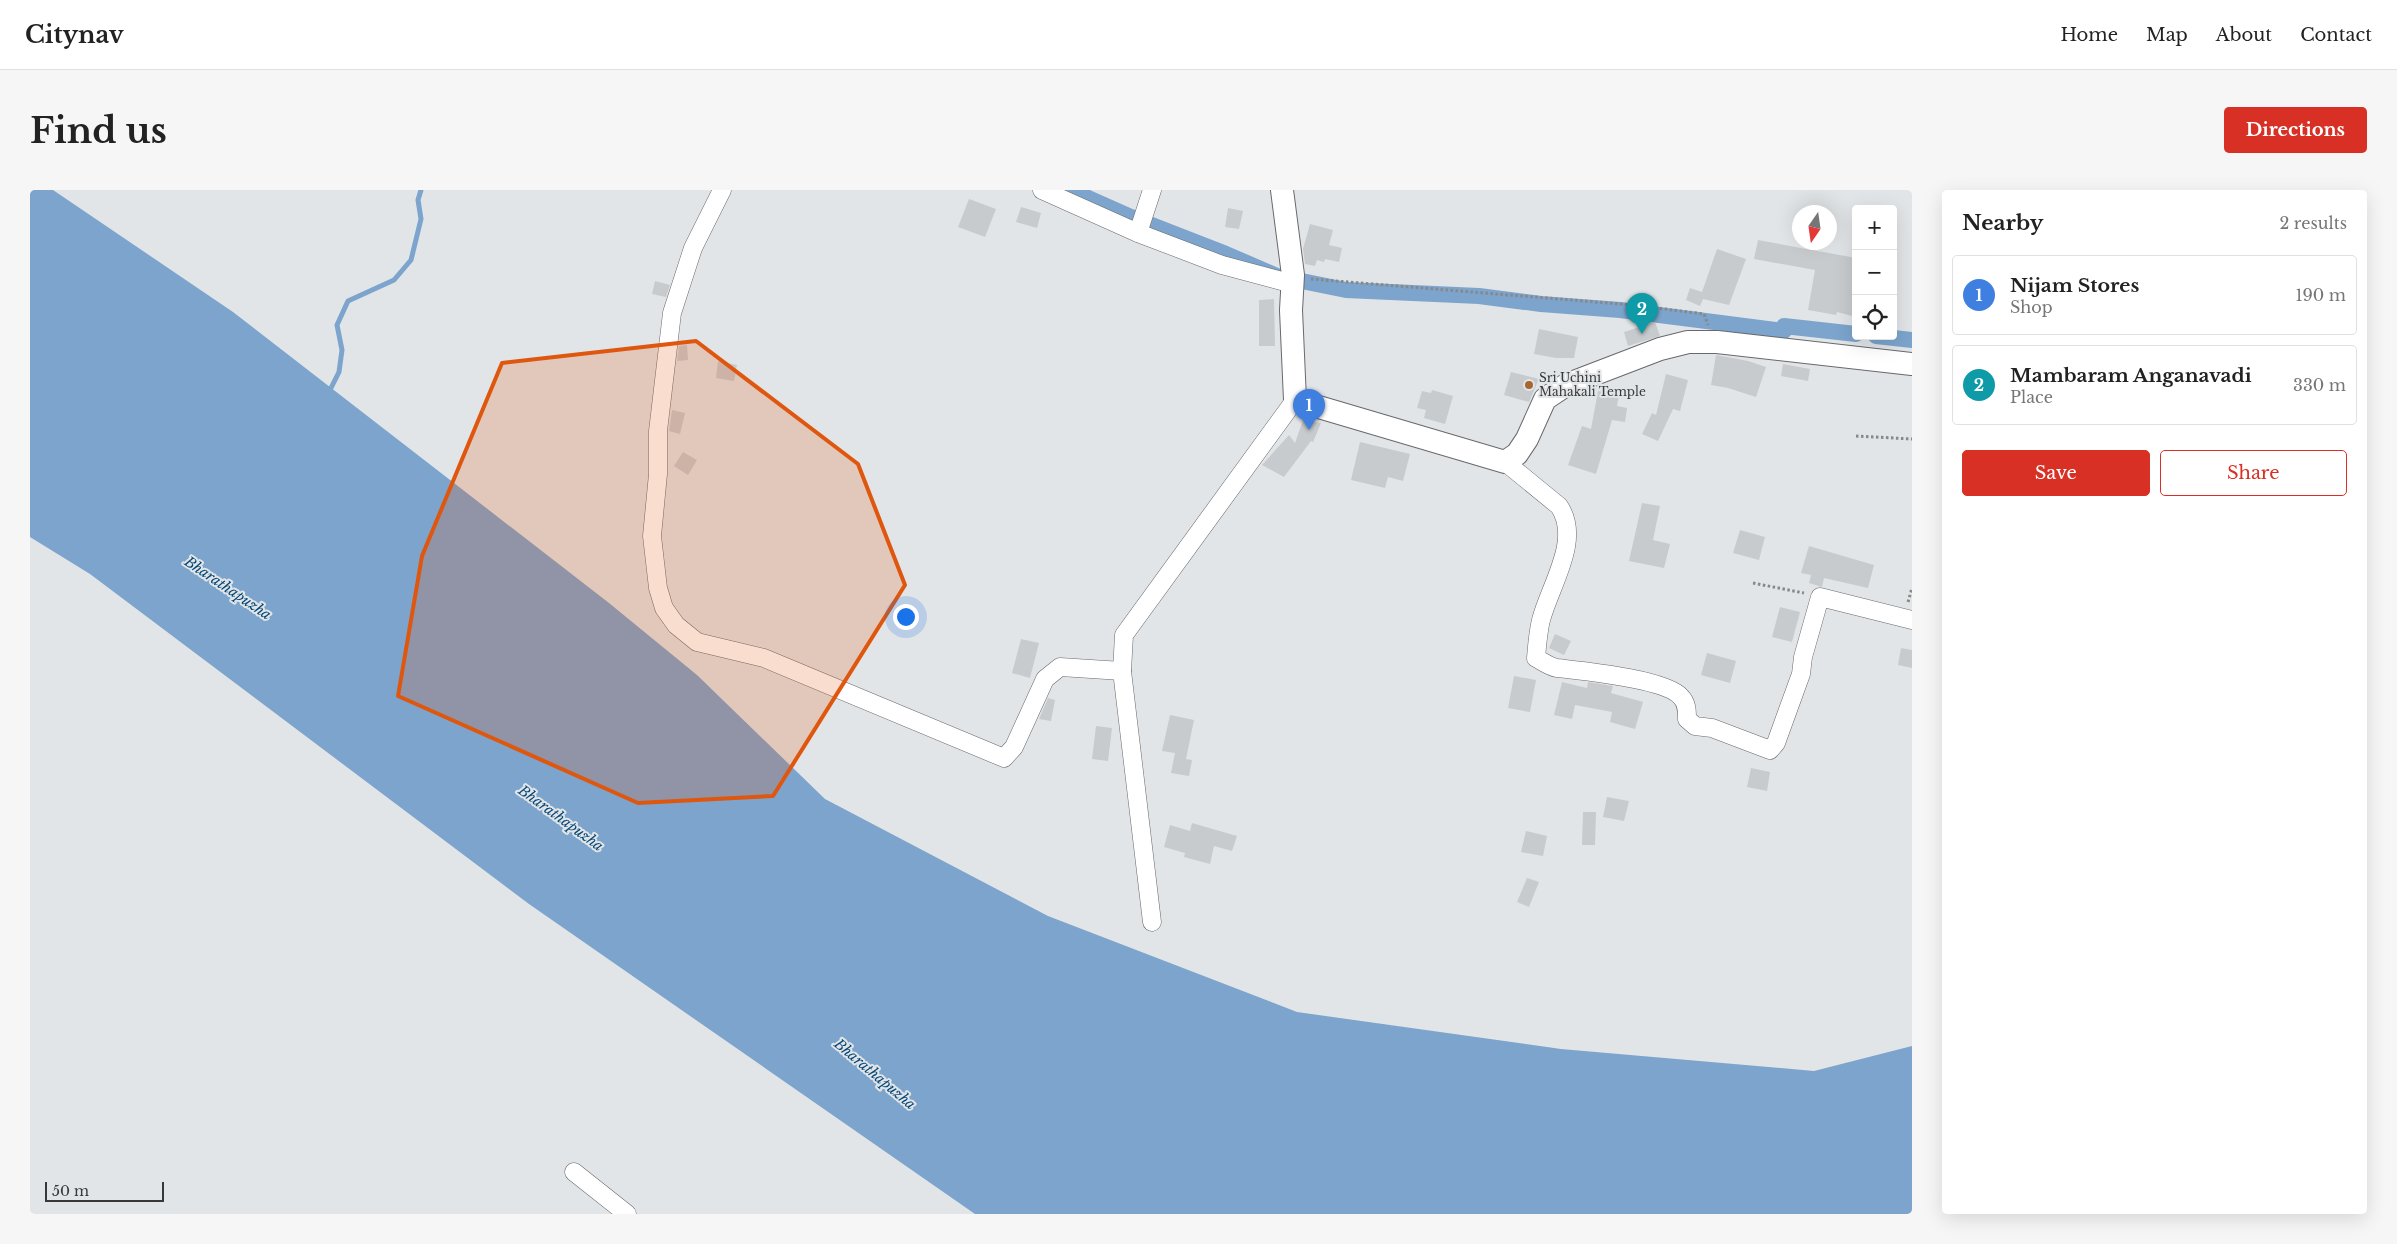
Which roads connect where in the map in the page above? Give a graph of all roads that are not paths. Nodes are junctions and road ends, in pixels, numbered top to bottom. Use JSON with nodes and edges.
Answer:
{"nodes":[{"id":1,"x":722,"y":190,"type":"edge"},
{"id":2,"x":1042,"y":190,"type":"edge"},
{"id":3,"x":1152,"y":190,"type":"edge"},
{"id":4,"x":1282,"y":190,"type":"edge"},
{"id":5,"x":1138,"y":233,"type":"junction"},
{"id":6,"x":1293,"y":280,"type":"junction"},
{"id":7,"x":1912,"y":364,"type":"edge"},
{"id":8,"x":1295,"y":400,"type":"junction"},
{"id":9,"x":1505,"y":462,"type":"junction"},
{"id":10,"x":1912,"y":620,"type":"edge"},
{"id":11,"x":1122,"y":671,"type":"junction"},
{"id":12,"x":1152,"y":922,"type":"dead end"},
{"id":13,"x":574,"y":1172,"type":"dead end"},
{"id":14,"x":627,"y":1214,"type":"edge"}],
"edges":[{"from":1,"to":11,"type":"street"},
{"from":2,"to":5,"type":"street"},
{"from":3,"to":5,"type":"street"},
{"from":4,"to":6,"type":"street"},
{"from":5,"to":6,"type":"street"},
{"from":6,"to":8,"type":"street"},
{"from":7,"to":9,"type":"street"},
{"from":8,"to":9,"type":"street"},
{"from":8,"to":11,"type":"street"},
{"from":9,"to":10,"type":"street"},
{"from":11,"to":12,"type":"street"},
{"from":13,"to":14,"type":"street"}]}
